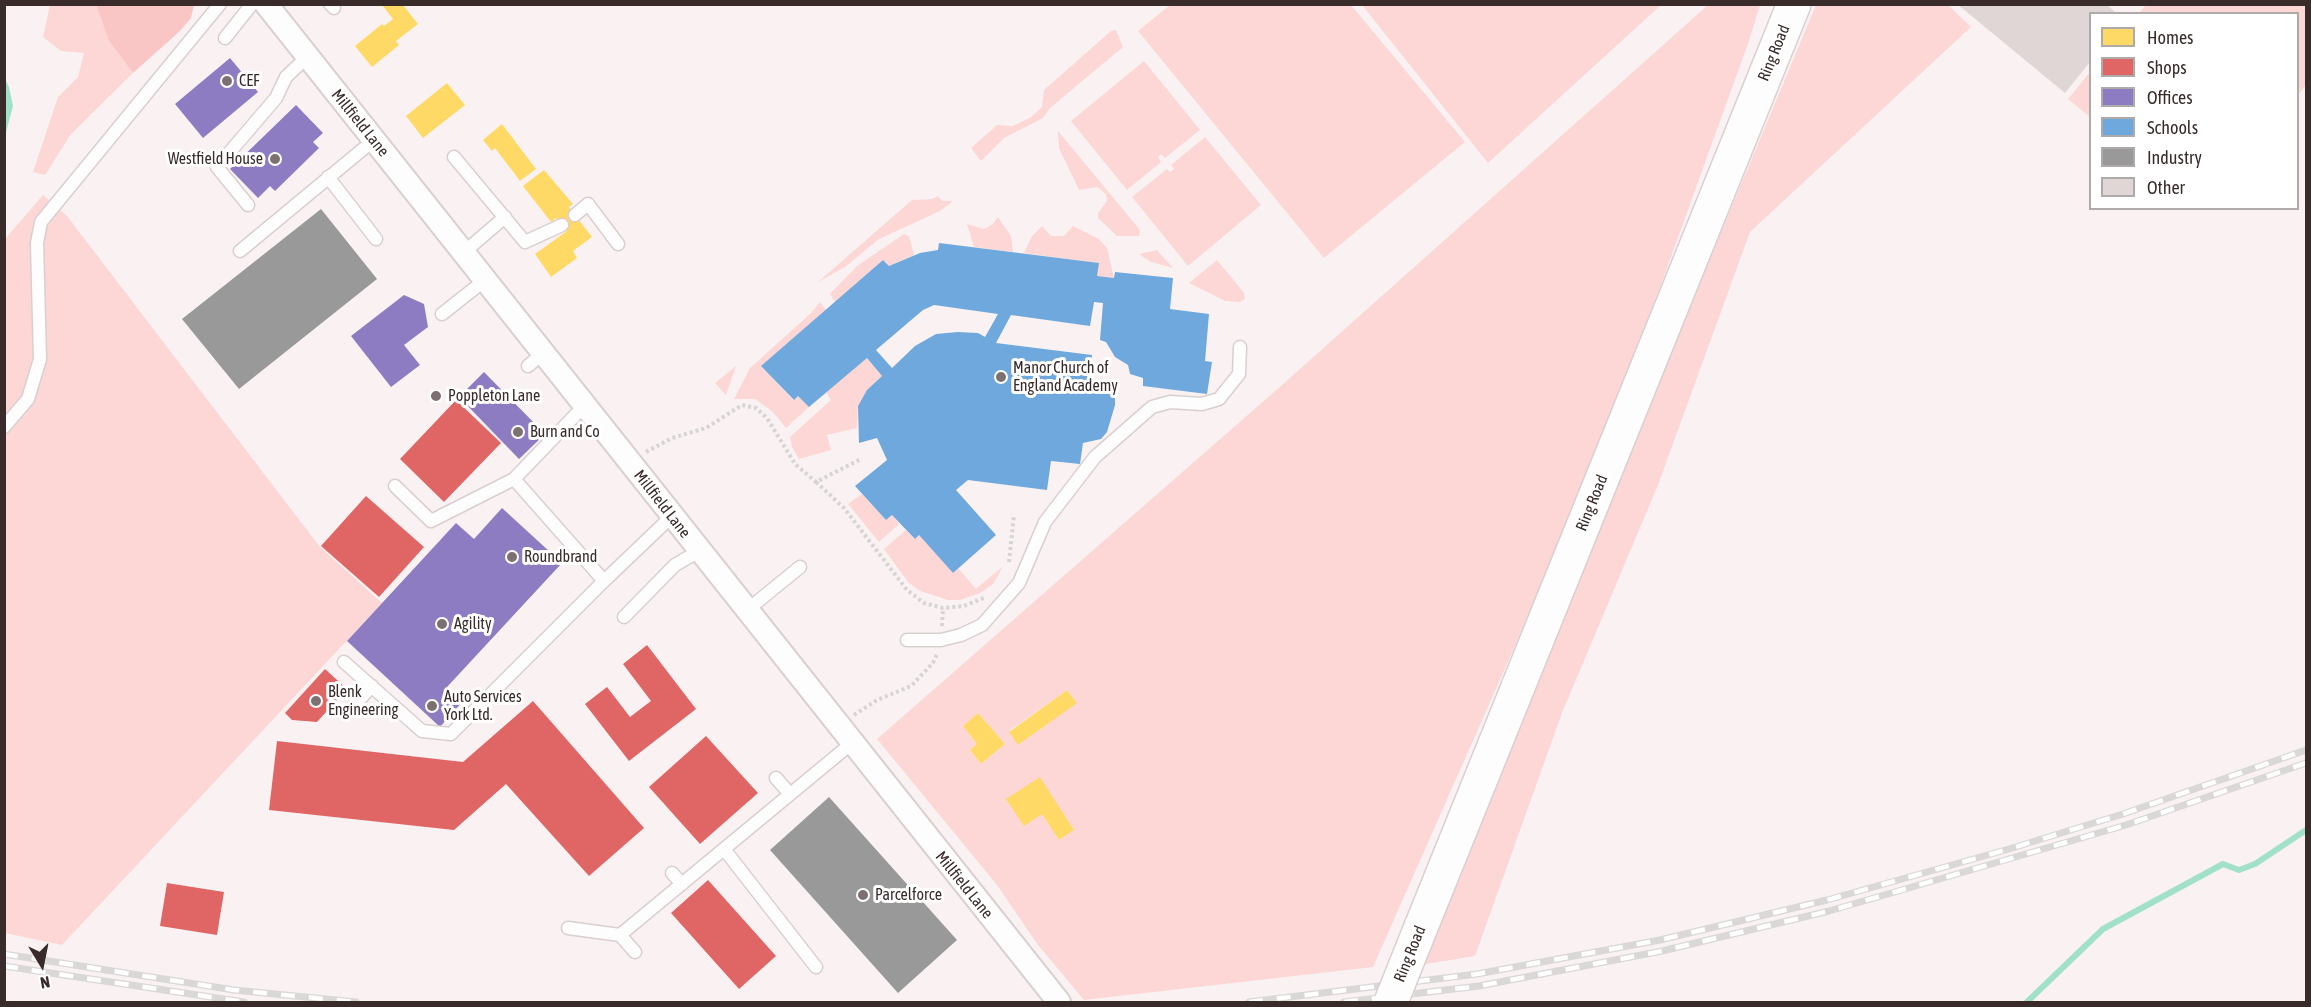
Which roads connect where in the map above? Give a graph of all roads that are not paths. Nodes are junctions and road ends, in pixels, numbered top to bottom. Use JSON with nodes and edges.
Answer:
{"nodes":[{"id":1,"x":220,"y":4,"type":"edge"},
{"id":2,"x":252,"y":4,"type":"edge"},
{"id":3,"x":266,"y":4,"type":"edge"},
{"id":4,"x":1794,"y":4,"type":"edge"},
{"id":5,"x":225,"y":38,"type":"dead end"},
{"id":6,"x":306,"y":58,"type":"junction"},
{"id":7,"x":375,"y":140,"type":"junction"},
{"id":8,"x":454,"y":157,"type":"dead end"},
{"id":9,"x":328,"y":177,"type":"junction"},
{"id":10,"x":248,"y":205,"type":"dead end"},
{"id":11,"x":575,"y":215,"type":"dead end"},
{"id":12,"x":505,"y":218,"type":"junction"},
{"id":13,"x":562,"y":225,"type":"dead end"},
{"id":14,"x":376,"y":239,"type":"dead end"},
{"id":15,"x":618,"y":244,"type":"dead end"},
{"id":16,"x":240,"y":251,"type":"dead end"},
{"id":17,"x":463,"y":253,"type":"junction"},
{"id":18,"x":484,"y":280,"type":"junction"},
{"id":19,"x":442,"y":314,"type":"dead end"},
{"id":20,"x":1240,"y":347,"type":"dead end"},
{"id":21,"x":585,"y":405,"type":"junction"},
{"id":22,"x":4,"y":427,"type":"edge"},
{"id":23,"x":513,"y":479,"type":"junction"},
{"id":24,"x":395,"y":486,"type":"dead end"},
{"id":25,"x":672,"y":516,"type":"junction"},
{"id":26,"x":699,"y":551,"type":"junction"},
{"id":27,"x":800,"y":567,"type":"dead end"},
{"id":28,"x":604,"y":581,"type":"junction"},
{"id":29,"x":746,"y":611,"type":"junction"},
{"id":30,"x":624,"y":617,"type":"dead end"},
{"id":31,"x":907,"y":640,"type":"dead end"},
{"id":32,"x":344,"y":662,"type":"dead end"},
{"id":33,"x":372,"y":686,"type":"junction"},
{"id":34,"x":346,"y":714,"type":"dead end"},
{"id":35,"x":846,"y":735,"type":"junction"},
{"id":36,"x":776,"y":778,"type":"dead end"},
{"id":37,"x":790,"y":794,"type":"junction"},
{"id":38,"x":724,"y":849,"type":"junction"},
{"id":39,"x":672,"y":873,"type":"dead end"},
{"id":40,"x":682,"y":884,"type":"junction"},
{"id":41,"x":568,"y":928,"type":"dead end"},
{"id":42,"x":620,"y":935,"type":"junction"},
{"id":43,"x":634,"y":952,"type":"dead end"},
{"id":44,"x":816,"y":967,"type":"dead end"},
{"id":45,"x":1059,"y":1002,"type":"edge"},
{"id":46,"x":1390,"y":1002,"type":"edge"}],
"edges":[{"from":1,"to":22,"type":"lane"},
{"from":2,"to":5,"type":"lane"},
{"from":3,"to":6,"type":"street","name":"Millfield Lane"},
{"from":4,"to":46,"type":"highway","name":"Ring Road","bridge":true},
{"from":6,"to":7,"type":"street","name":"Millfield Lane"},
{"from":6,"to":10,"type":"lane"},
{"from":7,"to":9,"type":"lane"},
{"from":7,"to":17,"type":"street","name":"Millfield Lane"},
{"from":8,"to":12,"type":"lane"},
{"from":9,"to":14,"type":"lane"},
{"from":9,"to":16,"type":"lane"},
{"from":11,"to":15,"type":"lane"},
{"from":12,"to":13,"type":"lane"},
{"from":12,"to":17,"type":"lane"},
{"from":17,"to":18,"type":"street","name":"Millfield Lane"},
{"from":18,"to":19,"type":"lane"},
{"from":18,"to":21,"type":"street","name":"Millfield Lane"},
{"from":20,"to":31,"type":"lane"},
{"from":21,"to":23,"type":"lane"},
{"from":21,"to":25,"type":"street","name":"Millfield Lane"},
{"from":23,"to":24,"type":"lane"},
{"from":23,"to":28,"type":"lane"},
{"from":25,"to":26,"type":"street","name":"Millfield Lane"},
{"from":25,"to":28,"type":"lane"},
{"from":26,"to":29,"type":"street","name":"Millfield Lane"},
{"from":26,"to":30,"type":"lane"},
{"from":27,"to":29,"type":"lane"},
{"from":28,"to":33,"type":"lane"},
{"from":29,"to":35,"type":"street","name":"Millfield Lane"},
{"from":32,"to":33,"type":"lane"},
{"from":33,"to":34,"type":"lane"},
{"from":35,"to":37,"type":"lane"},
{"from":35,"to":45,"type":"street","name":"Millfield Lane"},
{"from":36,"to":37,"type":"lane"},
{"from":37,"to":38,"type":"lane"},
{"from":38,"to":40,"type":"lane"},
{"from":38,"to":44,"type":"lane"},
{"from":39,"to":40,"type":"lane"},
{"from":40,"to":42,"type":"lane"},
{"from":41,"to":42,"type":"lane"},
{"from":42,"to":43,"type":"lane"}]}
